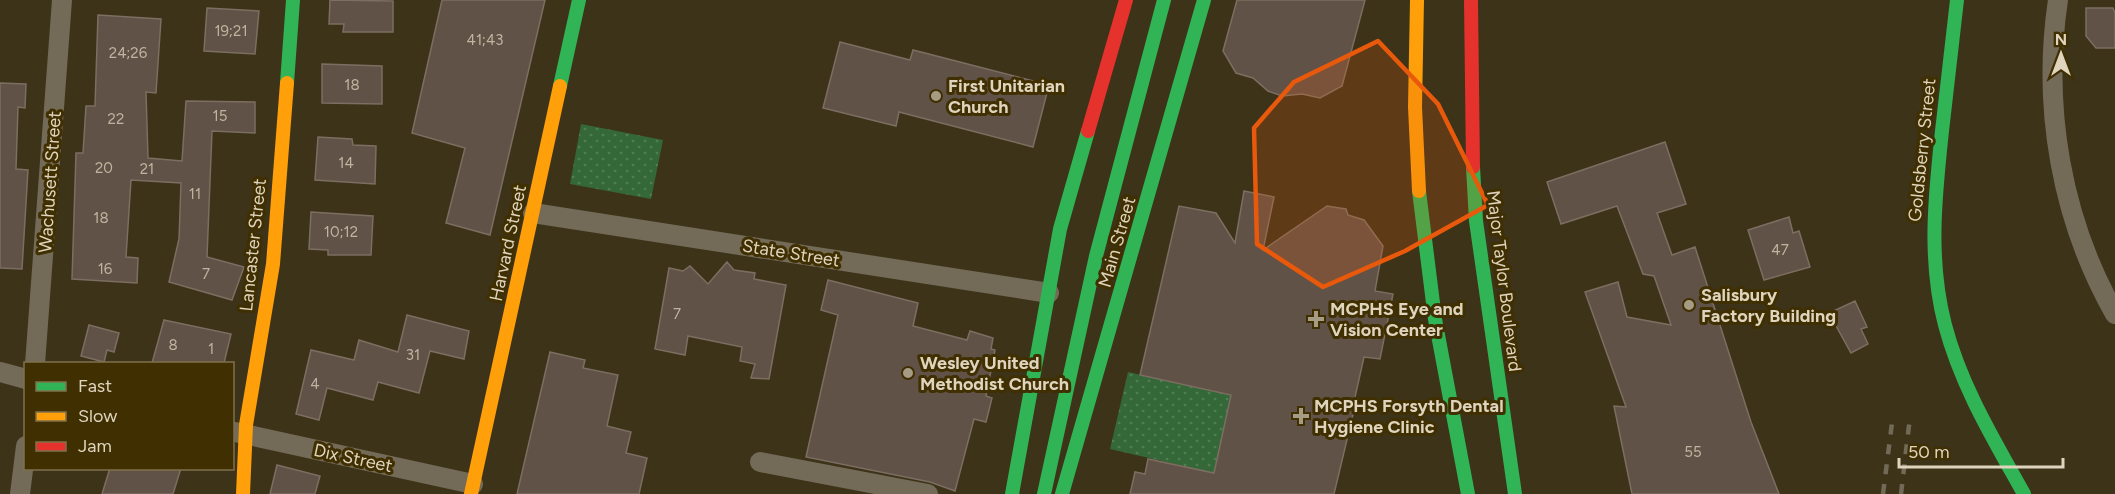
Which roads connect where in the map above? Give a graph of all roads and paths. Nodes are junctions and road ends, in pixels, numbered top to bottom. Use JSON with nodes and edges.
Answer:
{"nodes":[{"id":1,"x":62,"y":0,"type":"edge"},
{"id":2,"x":293,"y":0,"type":"edge"},
{"id":3,"x":579,"y":0,"type":"edge"},
{"id":4,"x":1126,"y":0,"type":"edge"},
{"id":5,"x":1164,"y":0,"type":"edge"},
{"id":6,"x":1204,"y":0,"type":"edge"},
{"id":7,"x":1417,"y":0,"type":"edge"},
{"id":8,"x":1472,"y":0,"type":"edge"},
{"id":9,"x":1958,"y":0,"type":"edge"},
{"id":10,"x":2058,"y":0,"type":"edge"},
{"id":11,"x":533,"y":213,"type":"junction"},
{"id":12,"x":1049,"y":293,"type":"junction"},
{"id":13,"x":2115,"y":314,"type":"edge"},
{"id":14,"x":35,"y":362,"type":"edge"},
{"id":15,"x":0,"y":372,"type":"edge"},
{"id":16,"x":24,"y":378,"type":"edge"},
{"id":17,"x":239,"y":433,"type":"edge"},
{"id":18,"x":24,"y":462,"type":"edge"},
{"id":19,"x":760,"y":462,"type":"dead end"},
{"id":20,"x":472,"y":489,"type":"edge"},
{"id":21,"x":20,"y":494,"type":"edge"},
{"id":22,"x":243,"y":494,"type":"edge"},
{"id":23,"x":928,"y":494,"type":"edge"},
{"id":24,"x":1012,"y":494,"type":"edge"},
{"id":25,"x":1044,"y":494,"type":"edge"},
{"id":26,"x":1062,"y":494,"type":"edge"},
{"id":27,"x":1468,"y":494,"type":"edge"},
{"id":28,"x":1515,"y":494,"type":"edge"},
{"id":29,"x":2024,"y":494,"type":"edge"}],
"edges":[{"from":1,"to":14,"type":"street","name":"Wachusett Street"},
{"from":2,"to":17,"type":"main road","name":"Lancaster Street"},
{"from":3,"to":11,"type":"main road","name":"Harvard Street"},
{"from":4,"to":12,"type":"main road"},
{"from":5,"to":25,"type":"main road"},
{"from":6,"to":26,"type":"main road","name":"Main Street"},
{"from":7,"to":27,"type":"main road"},
{"from":8,"to":28,"type":"main road","name":"Major Taylor Boulevard"},
{"from":9,"to":29,"type":"main road","name":"Goldsberry Street"},
{"from":10,"to":13,"type":"street"},
{"from":11,"to":12,"type":"street","name":"State Street"},
{"from":11,"to":20,"type":"main road","name":"Harvard Street"},
{"from":12,"to":24,"type":"main road"},
{"from":15,"to":16,"type":"street"},
{"from":17,"to":20,"type":"street","name":"Dix Street"},
{"from":17,"to":22,"type":"main road","name":"Lancaster Street"},
{"from":18,"to":21,"type":"street"},
{"from":19,"to":23,"type":"street"}]}
